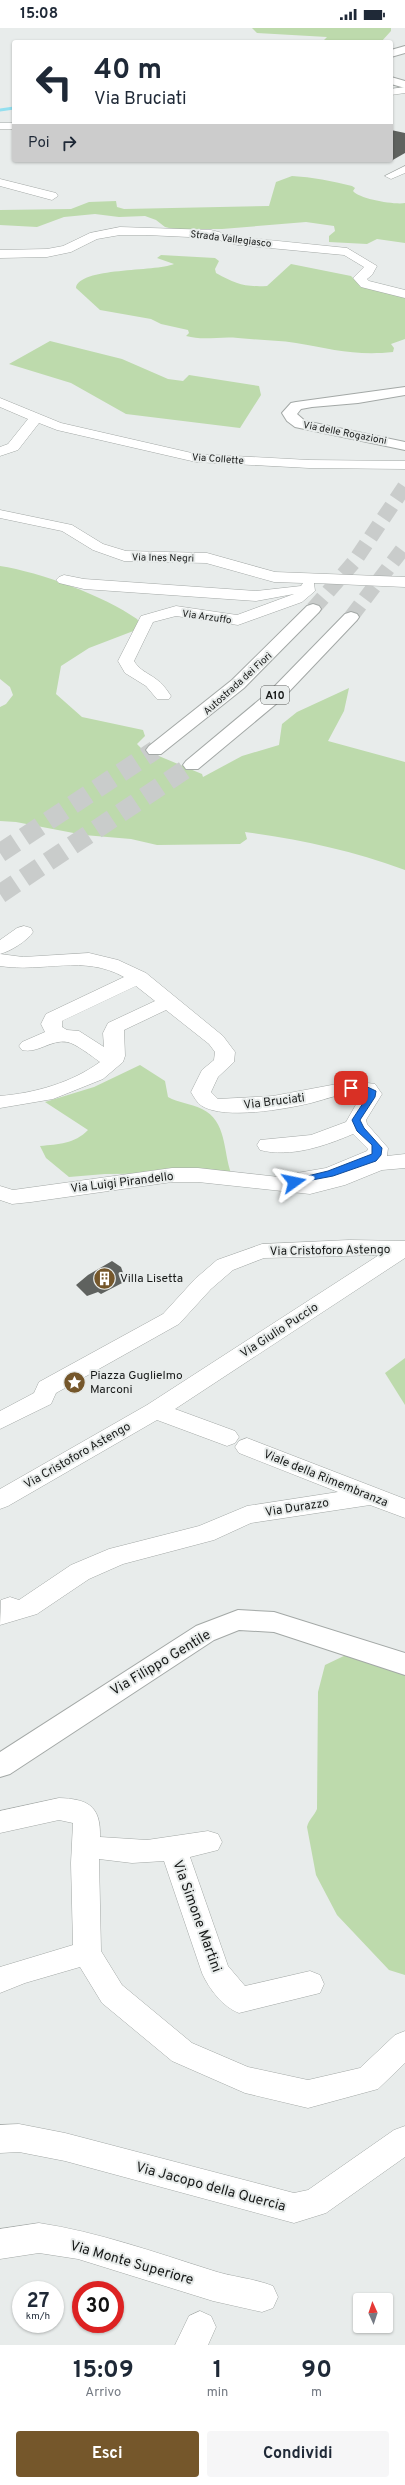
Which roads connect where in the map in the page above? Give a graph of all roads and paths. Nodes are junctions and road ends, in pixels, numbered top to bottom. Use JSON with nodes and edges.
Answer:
{"nodes":[{"id":1,"x":405,"y":49,"type":"edge"},
{"id":2,"x":393,"y":53,"type":"edge"},
{"id":3,"x":393,"y":81,"type":"edge"},
{"id":4,"x":405,"y":85,"type":"edge"},
{"id":5,"x":405,"y":90,"type":"edge"},
{"id":6,"x":393,"y":92,"type":"edge"},
{"id":7,"x":0,"y":126,"type":"edge"},
{"id":8,"x":12,"y":126,"type":"edge"},
{"id":9,"x":405,"y":168,"type":"edge"},
{"id":10,"x":390,"y":176,"type":"dead end"},
{"id":11,"x":0,"y":182,"type":"edge"},
{"id":12,"x":52,"y":196,"type":"dead end"},
{"id":13,"x":0,"y":254,"type":"edge"},
{"id":14,"x":405,"y":294,"type":"edge"},
{"id":15,"x":405,"y":391,"type":"edge"},
{"id":16,"x":0,"y":402,"type":"edge"},
{"id":17,"x":35,"y":419,"type":"junction"},
{"id":18,"x":405,"y":446,"type":"edge"},
{"id":19,"x":0,"y":452,"type":"edge"},
{"id":20,"x":405,"y":465,"type":"edge"},
{"id":21,"x":0,"y":514,"type":"edge"},
{"id":22,"x":64,"y":580,"type":"dead end"},
{"id":23,"x":308,"y":582,"type":"junction"},
{"id":24,"x":405,"y":582,"type":"edge"},
{"id":25,"x":313,"y":609,"type":"tunnel mouth"},
{"id":26,"x":352,"y":617,"type":"tunnel mouth"},
{"id":27,"x":163,"y":696,"type":"dead end"},
{"id":28,"x":155,"y":750,"type":"tunnel mouth"},
{"id":29,"x":192,"y":764,"type":"tunnel mouth"},
{"id":30,"x":24,"y":932,"type":"dead end"},
{"id":31,"x":0,"y":948,"type":"edge"},
{"id":32,"x":0,"y":960,"type":"edge"},
{"id":33,"x":139,"y":977,"type":"junction"},
{"id":34,"x":168,"y":1002,"type":"junction"},
{"id":35,"x":59,"y":1033,"type":"junction"},
{"id":36,"x":29,"y":1046,"type":"dead end"},
{"id":37,"x":113,"y":1062,"type":"junction"},
{"id":38,"x":0,"y":1102,"type":"edge"},
{"id":39,"x":357,"y":1125,"type":"junction"},
{"id":40,"x":267,"y":1146,"type":"dead end"},
{"id":41,"x":405,"y":1160,"type":"edge"},
{"id":42,"x":293,"y":1185,"type":"junction"},
{"id":43,"x":0,"y":1193,"type":"edge"},
{"id":44,"x":404,"y":1249,"type":"edge"},
{"id":45,"x":155,"y":1411,"type":"junction"},
{"id":46,"x":0,"y":1421,"type":"edge"},
{"id":47,"x":370,"y":1496,"type":"junction"},
{"id":48,"x":0,"y":1500,"type":"edge"},
{"id":49,"x":405,"y":1509,"type":"edge"},
{"id":50,"x":5,"y":1611,"type":"edge"},
{"id":51,"x":405,"y":1664,"type":"edge"},
{"id":52,"x":0,"y":1766,"type":"edge"},
{"id":53,"x":0,"y":1822,"type":"edge"},
{"id":54,"x":208,"y":1842,"type":"dead end"},
{"id":55,"x":86,"y":1844,"type":"junction"},
{"id":56,"x":174,"y":1849,"type":"junction"},
{"id":57,"x":87,"y":1953,"type":"junction"},
{"id":58,"x":0,"y":1980,"type":"edge"},
{"id":59,"x":310,"y":1984,"type":"dead end"},
{"id":60,"x":405,"y":2044,"type":"edge"},
{"id":61,"x":0,"y":2139,"type":"edge"},
{"id":62,"x":405,"y":2140,"type":"edge"},
{"id":63,"x":0,"y":2244,"type":"edge"},
{"id":64,"x":262,"y":2297,"type":"dead end"}],
"edges":[{"from":1,"to":2,"type":"main road"},
{"from":3,"to":4,"type":"main road"},
{"from":5,"to":6,"type":"street"},
{"from":7,"to":8,"type":"street"},
{"from":9,"to":10,"type":"street"},
{"from":11,"to":12,"type":"street"},
{"from":13,"to":14,"type":"street","name":"Strada Vallegiasco"},
{"from":15,"to":18,"type":"main road","name":"Via delle Rogazioni"},
{"from":16,"to":17,"type":"street","name":"Via Collette"},
{"from":17,"to":19,"type":"street"},
{"from":17,"to":20,"type":"street","name":"Via Collette"},
{"from":21,"to":23,"type":"street","name":"Via Ines Negri"},
{"from":22,"to":23,"type":"street","name":"Via Ines Negri"},
{"from":23,"to":24,"type":"street","name":"Via Ines Negri"},
{"from":23,"to":27,"type":"street","name":"Via Arzuffo"},
{"from":25,"to":28,"type":"main road","name":"Autostrada dei Fiori","number":"A10"},
{"from":26,"to":29,"type":"main road","number":"A10"},
{"from":30,"to":31,"type":"street"},
{"from":32,"to":33,"type":"street","name":"Via Bruciati"},
{"from":33,"to":34,"type":"street","name":"Via Bruciati"},
{"from":33,"to":35,"type":"street"},
{"from":34,"to":37,"type":"street"},
{"from":34,"to":39,"type":"street","name":"Via Bruciati"},
{"from":35,"to":36,"type":"street"},
{"from":35,"to":37,"type":"street"},
{"from":37,"to":38,"type":"street"},
{"from":39,"to":40,"type":"street"},
{"from":39,"to":42,"type":"street"},
{"from":41,"to":42,"type":"street"},
{"from":42,"to":43,"type":"street","name":"Via Luigi Pirandello"},
{"from":44,"to":45,"type":"street","name":"Via Giulio Puccio"},
{"from":44,"to":46,"type":"street","name":"Via Cristoforo Astengo"},
{"from":45,"to":47,"type":"street","name":"Viale della Rimembranza"},
{"from":45,"to":48,"type":"street","name":"Via Cristoforo Astengo"},
{"from":47,"to":49,"type":"street","name":"Viale della Rimembranza"},
{"from":47,"to":50,"type":"street","name":"Via Durazzo"},
{"from":51,"to":52,"type":"main road","name":"Via Filippo Gentile"},
{"from":53,"to":55,"type":"street"},
{"from":54,"to":56,"type":"street"},
{"from":55,"to":56,"type":"street"},
{"from":55,"to":57,"type":"street"},
{"from":56,"to":59,"type":"street","name":"Via Simone Martini"},
{"from":57,"to":58,"type":"street"},
{"from":57,"to":60,"type":"street"},
{"from":61,"to":62,"type":"street","name":"Via Jacopo della Quercia"},
{"from":63,"to":64,"type":"street","name":"Via Monte Superiore"}]}
